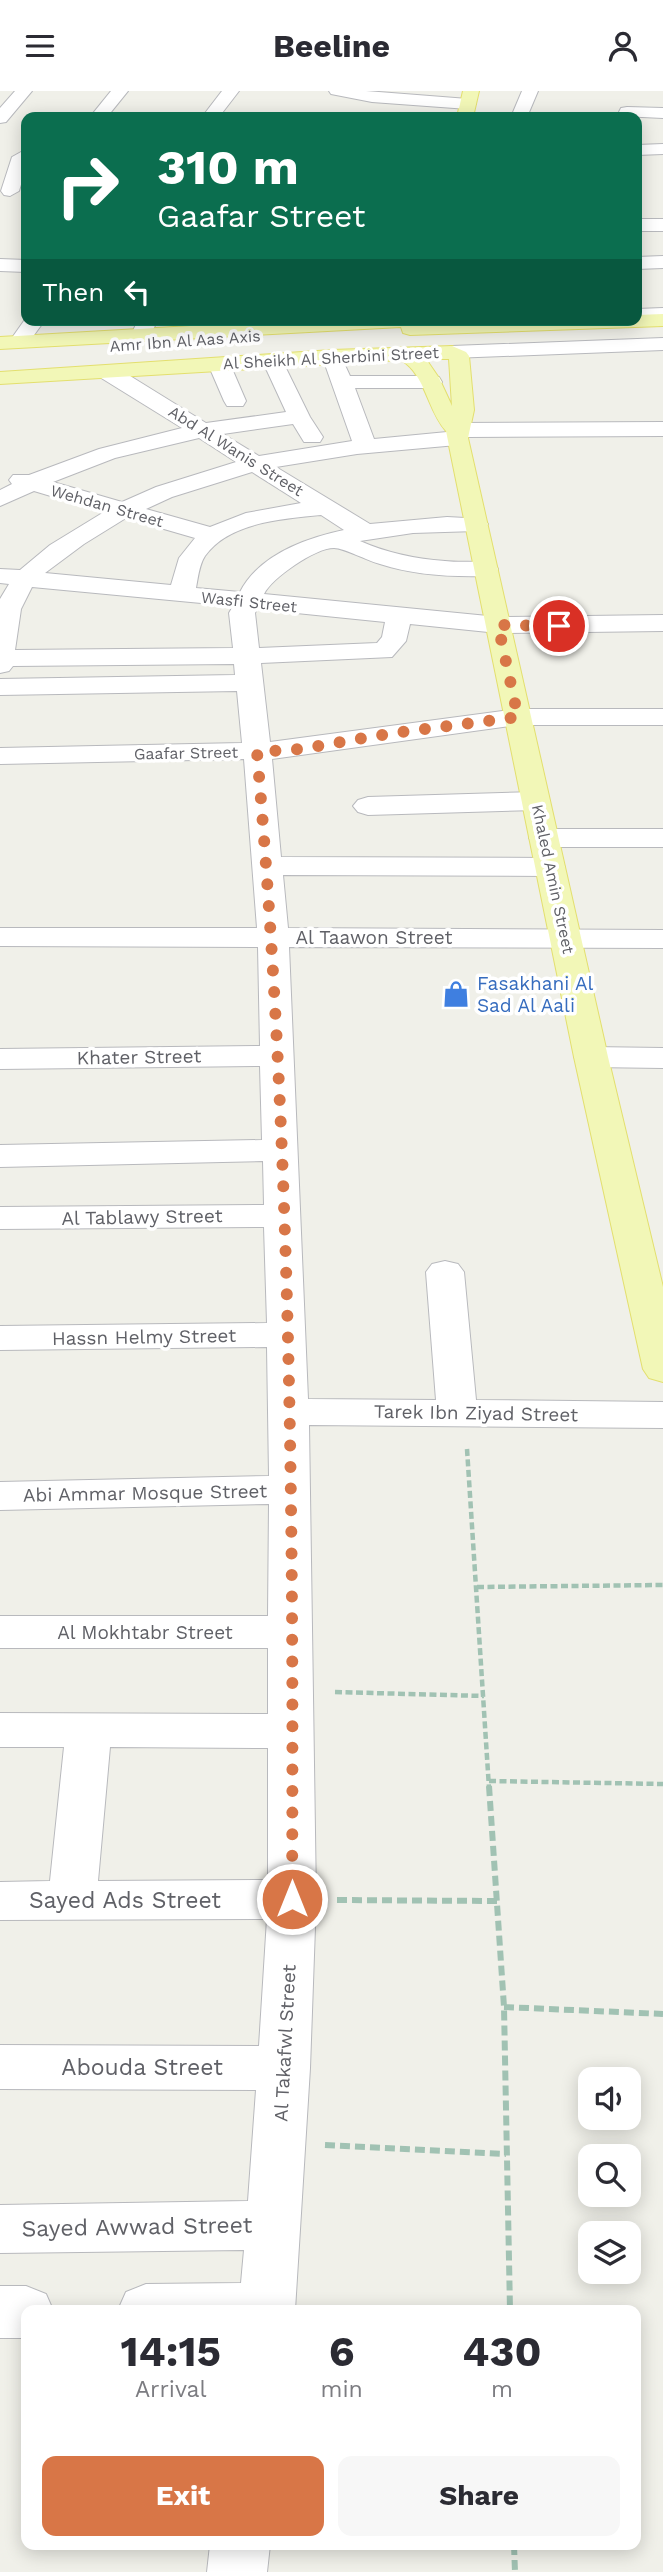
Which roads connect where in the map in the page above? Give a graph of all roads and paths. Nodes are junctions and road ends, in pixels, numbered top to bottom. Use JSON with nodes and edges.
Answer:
{"nodes":[{"id":1,"x":23,"y":91,"type":"edge"},
{"id":2,"x":120,"y":91,"type":"edge"},
{"id":3,"x":231,"y":91,"type":"edge"},
{"id":4,"x":530,"y":91,"type":"edge"},
{"id":5,"x":632,"y":91,"type":"edge"},
{"id":6,"x":347,"y":92,"type":"edge"},
{"id":7,"x":387,"y":99,"type":"junction"},
{"id":8,"x":468,"y":104,"type":"edge"},
{"id":9,"x":102,"y":112,"type":"edge"},
{"id":10,"x":215,"y":112,"type":"edge"},
{"id":11,"x":380,"y":112,"type":"edge"},
{"id":12,"x":521,"y":112,"type":"edge"},
{"id":13,"x":628,"y":112,"type":"edge"},
{"id":14,"x":663,"y":113,"type":"edge"},
{"id":15,"x":642,"y":114,"type":"edge"},
{"id":16,"x":0,"y":118,"type":"edge"},
{"id":17,"x":663,"y":149,"type":"edge"},
{"id":18,"x":642,"y":150,"type":"edge"},
{"id":19,"x":0,"y":157,"type":"edge"},
{"id":20,"x":21,"y":157,"type":"edge"},
{"id":21,"x":21,"y":164,"type":"edge"},
{"id":22,"x":10,"y":191,"type":"dead end"},
{"id":23,"x":642,"y":225,"type":"edge"},
{"id":24,"x":663,"y":225,"type":"edge"},
{"id":25,"x":642,"y":263,"type":"edge"},
{"id":26,"x":663,"y":263,"type":"edge"},
{"id":27,"x":0,"y":265,"type":"edge"},
{"id":28,"x":21,"y":266,"type":"edge"},
{"id":29,"x":663,"y":314,"type":"edge"},
{"id":30,"x":642,"y":315,"type":"edge"},
{"id":31,"x":663,"y":320,"type":"edge"},
{"id":32,"x":642,"y":321,"type":"edge"},
{"id":33,"x":28,"y":326,"type":"edge"},
{"id":34,"x":211,"y":326,"type":"edge"},
{"id":35,"x":508,"y":326,"type":"edge"},
{"id":36,"x":145,"y":328,"type":"edge"},
{"id":37,"x":663,"y":332,"type":"edge"},
{"id":38,"x":10,"y":342,"type":"edge"},
{"id":39,"x":663,"y":344,"type":"edge"},
{"id":40,"x":452,"y":352,"type":"junction"},
{"id":41,"x":0,"y":353,"type":"edge"},
{"id":42,"x":404,"y":353,"type":"junction"},
{"id":43,"x":332,"y":356,"type":"junction"},
{"id":44,"x":273,"y":360,"type":"junction"},
{"id":45,"x":219,"y":363,"type":"junction"},
{"id":46,"x":0,"y":364,"type":"edge"},
{"id":47,"x":106,"y":371,"type":"junction"},
{"id":48,"x":0,"y":378,"type":"edge"},
{"id":49,"x":342,"y":382,"type":"junction"},
{"id":50,"x":430,"y":382,"type":"junction"},
{"id":51,"x":288,"y":395,"type":"junction"},
{"id":52,"x":235,"y":401,"type":"junction"},
{"id":53,"x":187,"y":407,"type":"junction"},
{"id":54,"x":377,"y":407,"type":"dead end"},
{"id":55,"x":414,"y":407,"type":"dead end"},
{"id":56,"x":351,"y":408,"type":"junction"},
{"id":57,"x":299,"y":417,"type":"junction"},
{"id":58,"x":139,"y":421,"type":"dead end"},
{"id":59,"x":451,"y":425,"type":"junction"},
{"id":60,"x":663,"y":429,"type":"edge"},
{"id":61,"x":204,"y":430,"type":"junction"},
{"id":62,"x":365,"y":445,"type":"junction"},
{"id":63,"x":320,"y":451,"type":"junction"},
{"id":64,"x":24,"y":457,"type":"dead end"},
{"id":65,"x":255,"y":463,"type":"junction"},
{"id":66,"x":0,"y":468,"type":"edge"},
{"id":67,"x":0,"y":474,"type":"edge"},
{"id":68,"x":30,"y":483,"type":"junction"},
{"id":69,"x":0,"y":499,"type":"edge"},
{"id":70,"x":325,"y":507,"type":"junction"},
{"id":71,"x":119,"y":511,"type":"junction"},
{"id":72,"x":476,"y":524,"type":"junction"},
{"id":73,"x":365,"y":532,"type":"junction"},
{"id":74,"x":214,"y":537,"type":"junction"},
{"id":75,"x":338,"y":540,"type":"junction"},
{"id":76,"x":402,"y":564,"type":"junction"},
{"id":77,"x":486,"y":569,"type":"junction"},
{"id":78,"x":13,"y":577,"type":"edge"},
{"id":79,"x":182,"y":595,"type":"junction"},
{"id":80,"x":246,"y":601,"type":"junction"},
{"id":81,"x":357,"y":613,"type":"junction"},
{"id":82,"x":398,"y":617,"type":"junction"},
{"id":83,"x":663,"y":623,"type":"edge"},
{"id":84,"x":498,"y":625,"type":"junction"},
{"id":85,"x":1,"y":661,"type":"edge"},
{"id":86,"x":247,"y":669,"type":"junction"},
{"id":87,"x":0,"y":687,"type":"edge"},
{"id":88,"x":518,"y":717,"type":"junction"},
{"id":89,"x":663,"y":717,"type":"edge"},
{"id":90,"x":257,"y":752,"type":"junction"},
{"id":91,"x":0,"y":756,"type":"edge"},
{"id":92,"x":536,"y":801,"type":"junction"},
{"id":93,"x":368,"y":806,"type":"dead end"},
{"id":94,"x":663,"y":838,"type":"edge"},
{"id":95,"x":547,"y":852,"type":"junction"},
{"id":96,"x":267,"y":866,"type":"junction"},
{"id":97,"x":0,"y":937,"type":"edge"},
{"id":98,"x":273,"y":937,"type":"junction"},
{"id":99,"x":566,"y":938,"type":"junction"},
{"id":100,"x":663,"y":939,"type":"edge"},
{"id":101,"x":279,"y":1056,"type":"junction"},
{"id":102,"x":591,"y":1057,"type":"junction"},
{"id":103,"x":663,"y":1058,"type":"edge"},
{"id":104,"x":0,"y":1059,"type":"edge"},
{"id":105,"x":282,"y":1150,"type":"junction"},
{"id":106,"x":0,"y":1156,"type":"edge"},
{"id":107,"x":284,"y":1216,"type":"junction"},
{"id":108,"x":0,"y":1218,"type":"edge"},
{"id":109,"x":445,"y":1272,"type":"dead end"},
{"id":110,"x":287,"y":1335,"type":"junction"},
{"id":111,"x":0,"y":1338,"type":"edge"},
{"id":112,"x":663,"y":1369,"type":"edge"},
{"id":113,"x":289,"y":1412,"type":"junction"},
{"id":114,"x":461,"y":1413,"type":"junction"},
{"id":115,"x":663,"y":1415,"type":"edge"},
{"id":116,"x":290,"y":1490,"type":"junction"},
{"id":117,"x":0,"y":1496,"type":"edge"},
{"id":118,"x":663,"y":1585,"type":"edge"},
{"id":119,"x":477,"y":1587,"type":"junction"},
{"id":120,"x":0,"y":1632,"type":"edge"},
{"id":121,"x":290,"y":1632,"type":"junction"},
{"id":122,"x":484,"y":1696,"type":"junction"},
{"id":123,"x":292,"y":1711,"type":"junction"},
{"id":124,"x":0,"y":1730,"type":"edge"},
{"id":125,"x":89,"y":1731,"type":"junction"},
{"id":126,"x":489,"y":1781,"type":"junction"},
{"id":127,"x":663,"y":1784,"type":"edge"},
{"id":128,"x":292,"y":1899,"type":"junction"},
{"id":129,"x":0,"y":1901,"type":"edge"},
{"id":130,"x":72,"y":1901,"type":"junction"},
{"id":131,"x":497,"y":1901,"type":"junction"},
{"id":132,"x":504,"y":2007,"type":"junction"},
{"id":133,"x":663,"y":2014,"type":"edge"},
{"id":134,"x":0,"y":2067,"type":"edge"},
{"id":135,"x":284,"y":2068,"type":"junction"},
{"id":136,"x":279,"y":2143,"type":"junction"},
{"id":137,"x":506,"y":2154,"type":"junction"},
{"id":138,"x":273,"y":2225,"type":"junction"},
{"id":139,"x":0,"y":2229,"type":"edge"},
{"id":140,"x":267,"y":2305,"type":"edge"},
{"id":141,"x":510,"y":2305,"type":"edge"},
{"id":142,"x":0,"y":2312,"type":"edge"},
{"id":143,"x":21,"y":2312,"type":"edge"},
{"id":144,"x":239,"y":2550,"type":"edge"},
{"id":145,"x":514,"y":2550,"type":"edge"},
{"id":146,"x":237,"y":2572,"type":"edge"},
{"id":147,"x":515,"y":2572,"type":"edge"}],
"edges":[{"from":1,"to":16,"type":"street"},
{"from":2,"to":9,"type":"street"},
{"from":3,"to":10,"type":"street"},
{"from":4,"to":12,"type":"street"},
{"from":5,"to":13,"type":"street"},
{"from":6,"to":7,"type":"street"},
{"from":7,"to":8,"type":"street"},
{"from":7,"to":11,"type":"street"},
{"from":14,"to":15,"type":"street"},
{"from":17,"to":18,"type":"street"},
{"from":19,"to":20,"type":"street"},
{"from":21,"to":22,"type":"street"},
{"from":23,"to":24,"type":"street"},
{"from":25,"to":26,"type":"street"},
{"from":27,"to":28,"type":"street"},
{"from":29,"to":30,"type":"street"},
{"from":31,"to":32,"type":"main road","name":"Amr Ibn Al Aas Axis"},
{"from":33,"to":38,"type":"street"},
{"from":34,"to":36,"type":"main road","name":"Al Sheikh Al Sherbini Street"},
{"from":35,"to":41,"type":"main road","name":"Amr Ibn Al Aas Axis"},
{"from":36,"to":38,"type":"main road","name":"Al Sheikh Al Sherbini Street"},
{"from":37,"to":46,"type":"main road","name":"Amr Ibn Al Aas Axis"},
{"from":39,"to":40,"type":"street","name":"Al Sheikh Al Sherbini Street"},
{"from":40,"to":42,"type":"main road","name":"Al Sheikh Al Sherbini Street"},
{"from":40,"to":59,"type":"main road","name":"Khaled Amin Street"},
{"from":42,"to":43,"type":"main road","name":"Al Sheikh Al Sherbini Street"},
{"from":42,"to":50,"type":"main road","name":"Khaled Amin Street"},
{"from":43,"to":44,"type":"main road","name":"Al Sheikh Al Sherbini Street"},
{"from":43,"to":49,"type":"street"},
{"from":44,"to":45,"type":"main road","name":"Al Sheikh Al Sherbini Street"},
{"from":44,"to":51,"type":"street"},
{"from":45,"to":47,"type":"main road","name":"Al Sheikh Al Sherbini Street"},
{"from":45,"to":52,"type":"street"},
{"from":47,"to":48,"type":"main road","name":"Al Sheikh Al Sherbini Street"},
{"from":47,"to":53,"type":"street","name":"Abd Al Wanis Street"},
{"from":49,"to":50,"type":"street"},
{"from":49,"to":56,"type":"street"},
{"from":50,"to":59,"type":"main road","name":"Khaled Amin Street"},
{"from":51,"to":52,"type":"street"},
{"from":51,"to":57,"type":"street"},
{"from":52,"to":53,"type":"street"},
{"from":53,"to":58,"type":"street"},
{"from":53,"to":61,"type":"street","name":"Abd Al Wanis Street"},
{"from":54,"to":56,"type":"street"},
{"from":55,"to":59,"type":"street"},
{"from":56,"to":62,"type":"street"},
{"from":57,"to":61,"type":"street"},
{"from":57,"to":63,"type":"street"},
{"from":59,"to":60,"type":"street"},
{"from":59,"to":62,"type":"street"},
{"from":59,"to":72,"type":"main road","name":"Khaled Amin Street"},
{"from":61,"to":65,"type":"street","name":"Abd Al Wanis Street"},
{"from":61,"to":68,"type":"street"},
{"from":62,"to":63,"type":"street"},
{"from":63,"to":65,"type":"street"},
{"from":64,"to":66,"type":"street"},
{"from":65,"to":70,"type":"street","name":"Abd Al Wanis Street"},
{"from":65,"to":71,"type":"street"},
{"from":67,"to":68,"type":"street","name":"Wehdan Street"},
{"from":68,"to":69,"type":"street"},
{"from":68,"to":71,"type":"street","name":"Wehdan Street"},
{"from":70,"to":73,"type":"street","name":"Abd Al Wanis Street"},
{"from":70,"to":74,"type":"street"},
{"from":71,"to":74,"type":"street","name":"Wehdan Street"},
{"from":71,"to":78,"type":"street"},
{"from":72,"to":73,"type":"street"},
{"from":72,"to":77,"type":"main road","name":"Khaled Amin Street"},
{"from":73,"to":75,"type":"street"},
{"from":74,"to":79,"type":"street"},
{"from":75,"to":76,"type":"street"},
{"from":75,"to":80,"type":"street"},
{"from":76,"to":77,"type":"street"},
{"from":76,"to":81,"type":"street"},
{"from":77,"to":84,"type":"main road","name":"Khaled Amin Street"},
{"from":78,"to":79,"type":"street","name":"Wasfi Street"},
{"from":78,"to":85,"type":"street"},
{"from":79,"to":80,"type":"street","name":"Wasfi Street"},
{"from":80,"to":81,"type":"street","name":"Wasfi Street"},
{"from":80,"to":86,"type":"street","name":"Al Takafwl Street"},
{"from":81,"to":82,"type":"street","name":"Wasfi Street"},
{"from":82,"to":84,"type":"street","name":"Wasfi Street"},
{"from":82,"to":86,"type":"street"},
{"from":83,"to":84,"type":"street","name":"Wasfi Street"},
{"from":84,"to":88,"type":"main road","name":"Khaled Amin Street"},
{"from":85,"to":86,"type":"street"},
{"from":86,"to":87,"type":"street"},
{"from":86,"to":90,"type":"street","name":"Al Takafwl Street"},
{"from":88,"to":89,"type":"street","name":"Gaafar Street"},
{"from":88,"to":90,"type":"street","name":"Gaafar Street"},
{"from":88,"to":92,"type":"main road","name":"Khaled Amin Street"},
{"from":90,"to":91,"type":"street","name":"Gaafar Street"},
{"from":90,"to":96,"type":"street","name":"Al Takafwl Street"},
{"from":92,"to":93,"type":"street"},
{"from":92,"to":95,"type":"main road","name":"Khaled Amin Street"},
{"from":94,"to":95,"type":"street"},
{"from":95,"to":96,"type":"street"},
{"from":95,"to":99,"type":"main road","name":"Khaled Amin Street"},
{"from":96,"to":98,"type":"street","name":"Al Takafwl Street"},
{"from":97,"to":98,"type":"street","name":"Al Taawon Street"},
{"from":98,"to":99,"type":"street","name":"Al Taawon Street"},
{"from":98,"to":101,"type":"street","name":"Al Takafwl Street"},
{"from":99,"to":100,"type":"street","name":"Al Taawon Street"},
{"from":99,"to":102,"type":"main road","name":"Khaled Amin Street"},
{"from":101,"to":104,"type":"street","name":"Khater Street"},
{"from":101,"to":105,"type":"street","name":"Al Takafwl Street"},
{"from":102,"to":103,"type":"street"},
{"from":102,"to":112,"type":"main road","name":"Khaled Amin Street"},
{"from":105,"to":106,"type":"street"},
{"from":105,"to":107,"type":"street","name":"Al Takafwl Street"},
{"from":107,"to":108,"type":"street","name":"Al Tablawy Street"},
{"from":107,"to":110,"type":"street","name":"Al Takafwl Street"},
{"from":109,"to":114,"type":"street"},
{"from":110,"to":111,"type":"street","name":"Hassn Helmy Street"},
{"from":110,"to":113,"type":"street","name":"Al Takafwl Street"},
{"from":113,"to":114,"type":"street","name":"Tarek Ibn Ziyad Street"},
{"from":113,"to":116,"type":"street","name":"Al Takafwl Street"},
{"from":114,"to":115,"type":"street","name":"Tarek Ibn Ziyad Street"},
{"from":114,"to":119,"type":"path"},
{"from":116,"to":117,"type":"street","name":"Abi Ammar Mosque Street"},
{"from":116,"to":121,"type":"street","name":"Al Takafwl Street"},
{"from":118,"to":119,"type":"path"},
{"from":119,"to":122,"type":"path"},
{"from":120,"to":121,"type":"street","name":"Al Mokhtabr Street"},
{"from":121,"to":123,"type":"street","name":"Al Takafwl Street"},
{"from":122,"to":123,"type":"path"},
{"from":122,"to":126,"type":"path"},
{"from":123,"to":125,"type":"street"},
{"from":123,"to":128,"type":"street","name":"Al Takafwl Street"},
{"from":124,"to":125,"type":"street"},
{"from":125,"to":130,"type":"street"},
{"from":126,"to":127,"type":"path"},
{"from":126,"to":131,"type":"path"},
{"from":128,"to":130,"type":"street","name":"Sayed Ads Street"},
{"from":128,"to":131,"type":"path"},
{"from":128,"to":135,"type":"street","name":"Al Takafwl Street"},
{"from":129,"to":130,"type":"street","name":"Sayed Ads Street"},
{"from":131,"to":132,"type":"path"},
{"from":132,"to":133,"type":"path"},
{"from":132,"to":137,"type":"path"},
{"from":134,"to":135,"type":"street","name":"Abouda Street"},
{"from":135,"to":136,"type":"street","name":"Al Takafwl Street"},
{"from":136,"to":137,"type":"path"},
{"from":136,"to":138,"type":"street","name":"Al Takafwl Street"},
{"from":137,"to":141,"type":"path"},
{"from":138,"to":139,"type":"street","name":"Sayed Awwad Street"},
{"from":138,"to":140,"type":"street","name":"Al Takafwl Street"},
{"from":142,"to":143,"type":"street"},
{"from":144,"to":146,"type":"street"},
{"from":145,"to":147,"type":"path"}]}
